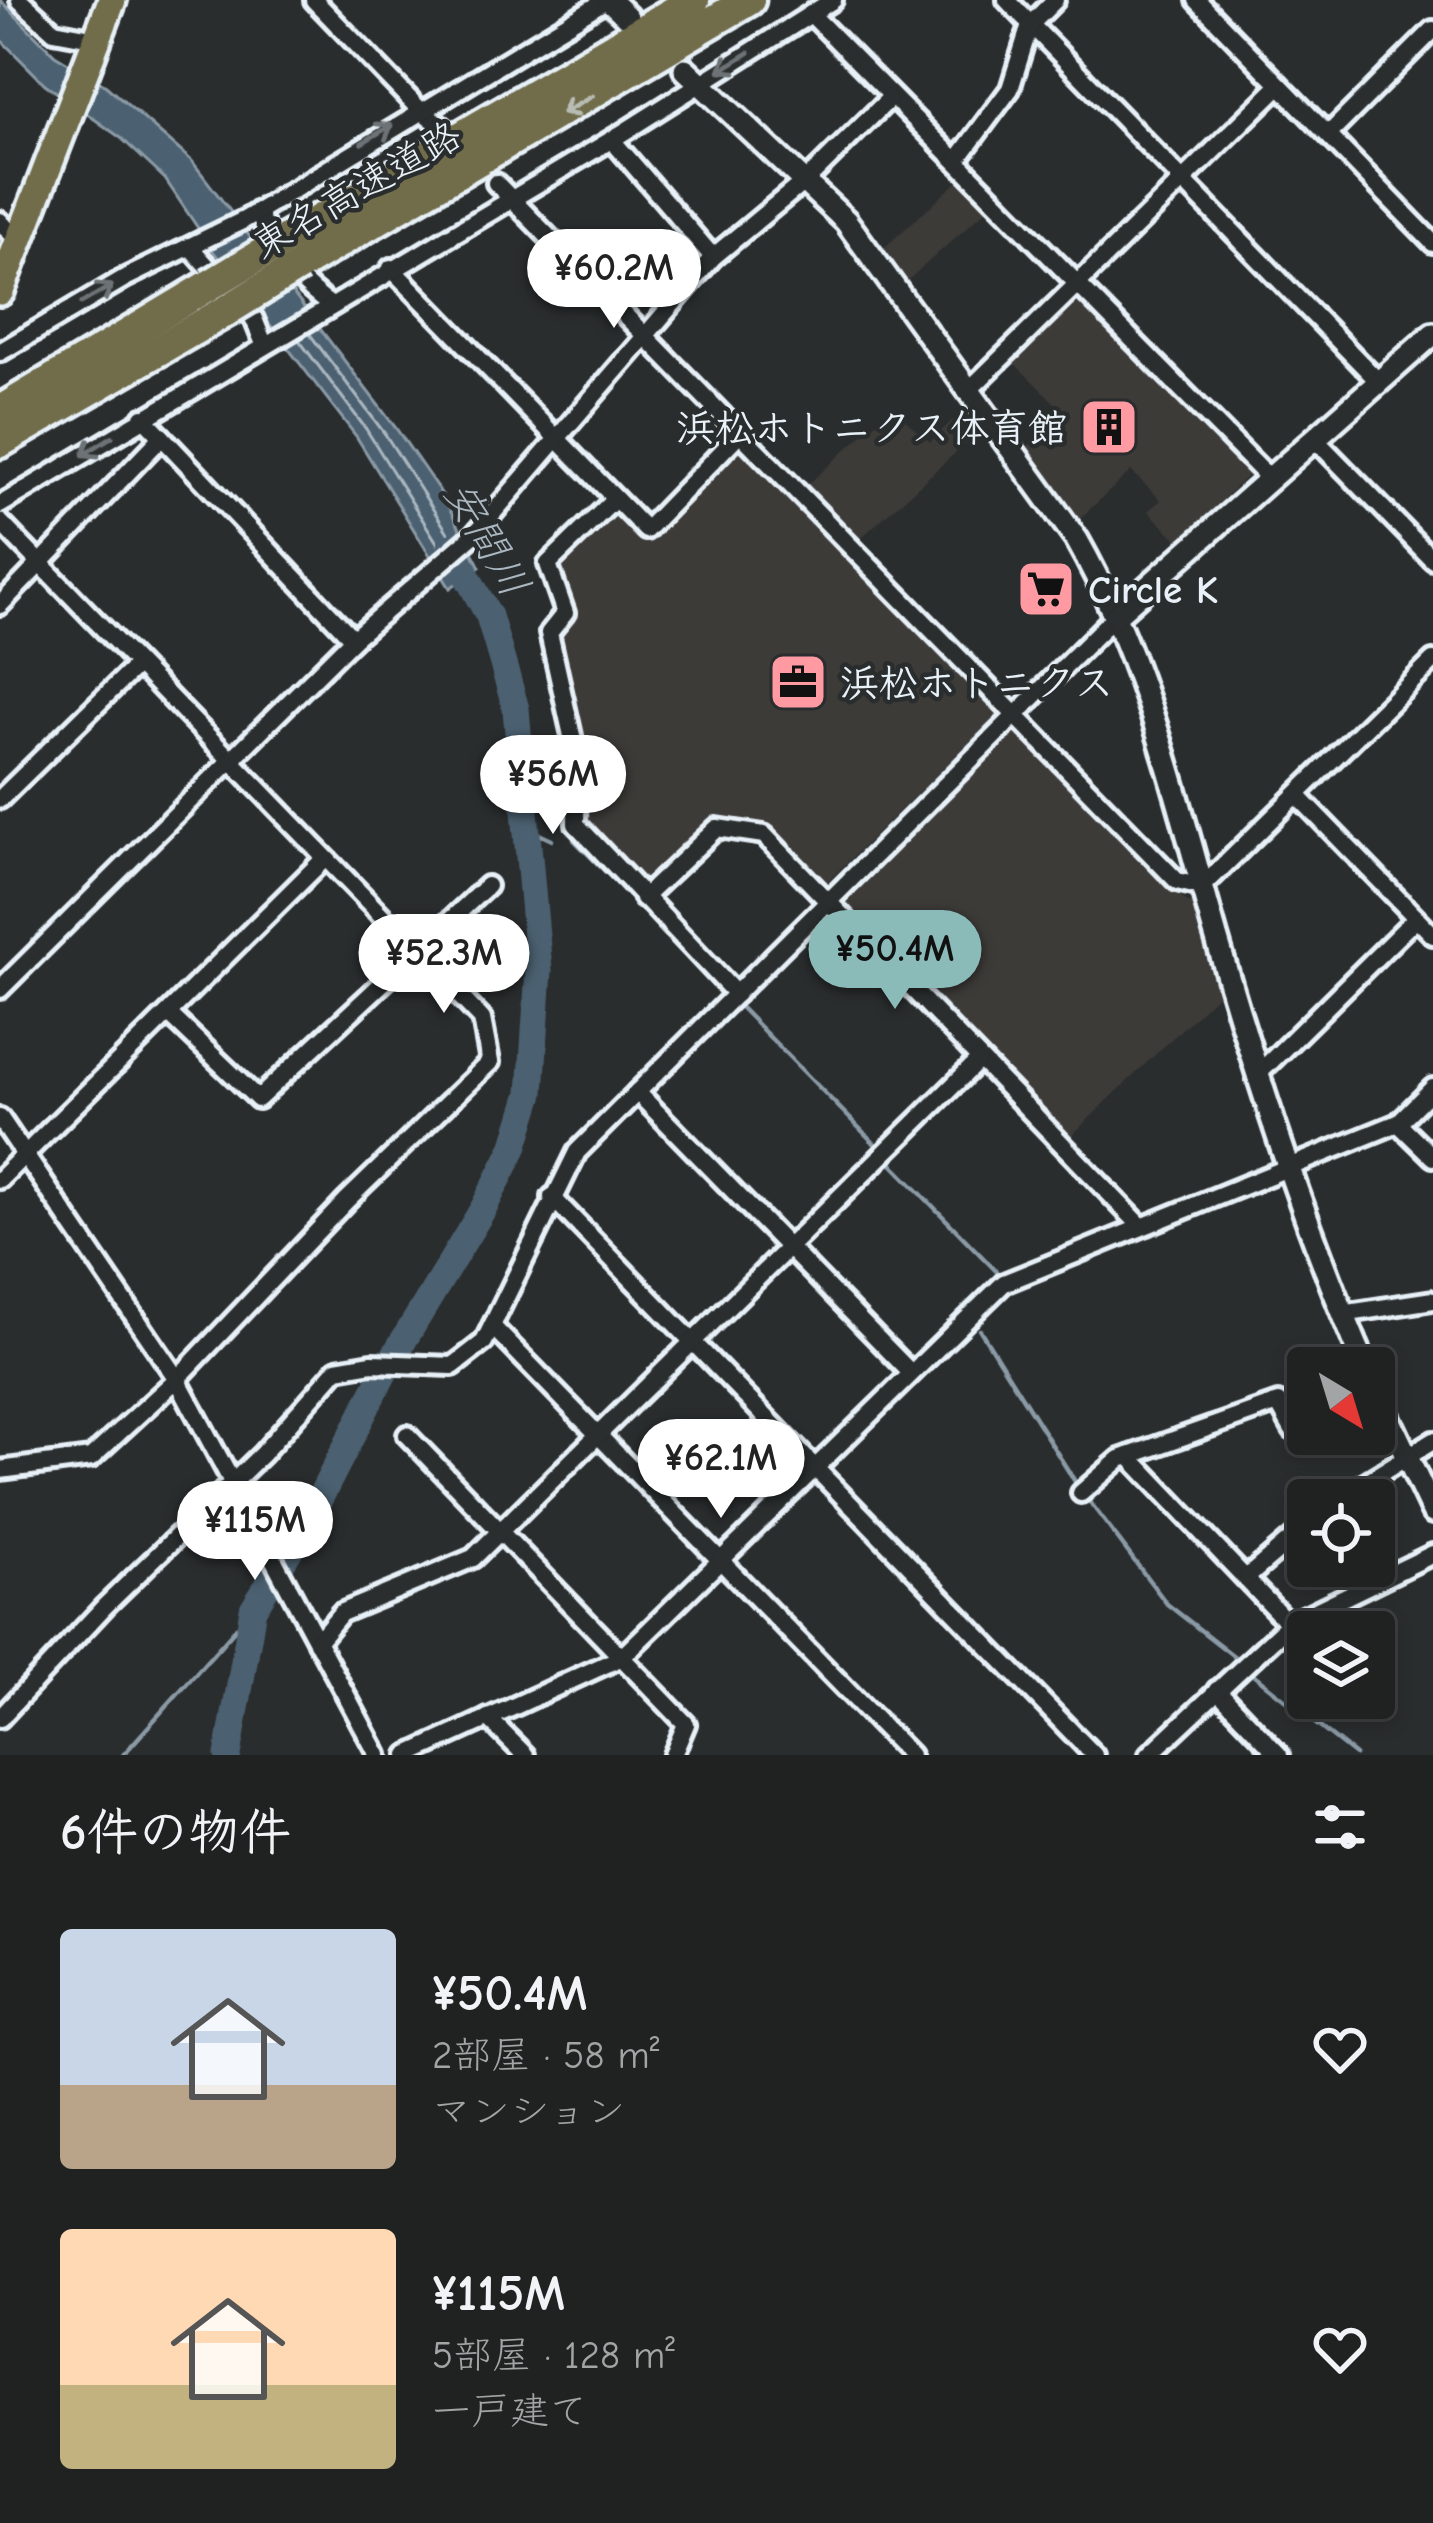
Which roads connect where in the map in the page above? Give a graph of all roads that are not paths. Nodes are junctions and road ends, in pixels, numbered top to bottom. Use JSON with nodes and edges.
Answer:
{"nodes":[{"id":1,"x":20,"y":0,"type":"edge"},
{"id":2,"x":112,"y":0,"type":"edge"},
{"id":3,"x":314,"y":0,"type":"edge"},
{"id":4,"x":607,"y":0,"type":"edge"},
{"id":5,"x":694,"y":0,"type":"edge"},
{"id":6,"x":749,"y":0,"type":"edge"},
{"id":7,"x":833,"y":0,"type":"edge"},
{"id":8,"x":1007,"y":0,"type":"edge"},
{"id":9,"x":1055,"y":0,"type":"edge"},
{"id":10,"x":1197,"y":0,"type":"edge"},
{"id":11,"x":811,"y":14,"type":"junction"},
{"id":12,"x":627,"y":16,"type":"dead end"},
{"id":13,"x":1030,"y":25,"type":"junction"},
{"id":14,"x":1433,"y":30,"type":"edge"},
{"id":15,"x":97,"y":38,"type":"junction"},
{"id":16,"x":692,"y":77,"type":"junction"},
{"id":17,"x":1279,"y":86,"type":"junction"},
{"id":18,"x":891,"y":98,"type":"junction"},
{"id":19,"x":418,"y":109,"type":"junction"},
{"id":20,"x":443,"y":127,"type":"dead end"},
{"id":21,"x":1329,"y":134,"type":"junction"},
{"id":22,"x":612,"y":140,"type":"junction"},
{"id":23,"x":957,"y":160,"type":"junction"},
{"id":24,"x":802,"y":179,"type":"junction"},
{"id":25,"x":1182,"y":180,"type":"junction"},
{"id":26,"x":496,"y":183,"type":"dead end"},
{"id":27,"x":512,"y":198,"type":"junction"},
{"id":28,"x":250,"y":215,"type":"junction"},
{"id":29,"x":9,"y":231,"type":"edge"},
{"id":30,"x":1433,"y":243,"type":"edge"},
{"id":31,"x":196,"y":247,"type":"junction"},
{"id":32,"x":291,"y":254,"type":"junction"},
{"id":33,"x":712,"y":257,"type":"junction"},
{"id":34,"x":391,"y":268,"type":"junction"},
{"id":35,"x":1078,"y":282,"type":"junction"},
{"id":36,"x":0,"y":291,"type":"edge"},
{"id":37,"x":218,"y":298,"type":"junction"},
{"id":38,"x":325,"y":308,"type":"junction"},
{"id":39,"x":1433,"y":334,"type":"edge"},
{"id":40,"x":644,"y":337,"type":"junction"},
{"id":41,"x":266,"y":342,"type":"junction"},
{"id":42,"x":0,"y":352,"type":"edge"},
{"id":43,"x":1378,"y":381,"type":"junction"},
{"id":44,"x":968,"y":391,"type":"junction"},
{"id":45,"x":0,"y":411,"type":"edge"},
{"id":46,"x":143,"y":417,"type":"junction"},
{"id":47,"x":738,"y":435,"type":"junction"},
{"id":48,"x":162,"y":437,"type":"junction"},
{"id":49,"x":560,"y":439,"type":"junction"},
{"id":50,"x":1315,"y":439,"type":"junction"},
{"id":51,"x":0,"y":442,"type":"edge"},
{"id":52,"x":1271,"y":480,"type":"junction"},
{"id":53,"x":615,"y":499,"type":"junction"},
{"id":54,"x":0,"y":505,"type":"edge"},
{"id":55,"x":0,"y":522,"type":"edge"},
{"id":56,"x":1433,"y":560,"type":"edge"},
{"id":57,"x":41,"y":565,"type":"junction"},
{"id":58,"x":0,"y":605,"type":"edge"},
{"id":59,"x":1116,"y":615,"type":"junction"},
{"id":60,"x":353,"y":639,"type":"junction"},
{"id":61,"x":1433,"y":662,"type":"edge"},
{"id":62,"x":136,"y":665,"type":"junction"},
{"id":63,"x":1015,"y":719,"type":"junction"},
{"id":64,"x":230,"y":761,"type":"junction"},
{"id":65,"x":1298,"y":795,"type":"junction"},
{"id":66,"x":0,"y":799,"type":"edge"},
{"id":67,"x":324,"y":859,"type":"junction"},
{"id":68,"x":487,"y":886,"type":"dead end"},
{"id":69,"x":1202,"y":887,"type":"junction"},
{"id":70,"x":643,"y":898,"type":"junction"},
{"id":71,"x":827,"y":906,"type":"junction"},
{"id":72,"x":1416,"y":918,"type":"junction"},
{"id":73,"x":1433,"y":935,"type":"edge"},
{"id":74,"x":418,"y":950,"type":"junction"},
{"id":75,"x":0,"y":989,"type":"edge"},
{"id":76,"x":736,"y":994,"type":"junction"},
{"id":77,"x":169,"y":1014,"type":"junction"},
{"id":78,"x":979,"y":1060,"type":"junction"},
{"id":79,"x":1256,"y":1076,"type":"junction"},
{"id":80,"x":1433,"y":1088,"type":"edge"},
{"id":81,"x":637,"y":1092,"type":"junction"},
{"id":82,"x":0,"y":1118,"type":"edge"},
{"id":83,"x":1398,"y":1123,"type":"junction"},
{"id":84,"x":25,"y":1155,"type":"junction"},
{"id":85,"x":1433,"y":1157,"type":"edge"},
{"id":86,"x":1286,"y":1169,"type":"junction"},
{"id":87,"x":0,"y":1179,"type":"edge"},
{"id":88,"x":552,"y":1197,"type":"junction"},
{"id":89,"x":1140,"y":1226,"type":"junction"},
{"id":90,"x":788,"y":1247,"type":"junction"},
{"id":91,"x":1433,"y":1300,"type":"edge"},
{"id":92,"x":1342,"y":1314,"type":"junction"},
{"id":93,"x":492,"y":1326,"type":"junction"},
{"id":94,"x":692,"y":1342,"type":"junction"},
{"id":95,"x":1357,"y":1347,"type":"edge"},
{"id":96,"x":911,"y":1373,"type":"junction"},
{"id":97,"x":177,"y":1379,"type":"junction"},
{"id":98,"x":1287,"y":1419,"type":"edge"},
{"id":99,"x":1395,"y":1430,"type":"edge"},
{"id":100,"x":598,"y":1434,"type":"junction"},
{"id":101,"x":407,"y":1436,"type":"dead end"},
{"id":102,"x":1433,"y":1442,"type":"edge"},
{"id":103,"x":1129,"y":1456,"type":"junction"},
{"id":104,"x":1408,"y":1456,"type":"junction"},
{"id":105,"x":816,"y":1468,"type":"junction"},
{"id":106,"x":0,"y":1470,"type":"edge"},
{"id":107,"x":1371,"y":1479,"type":"edge"},
{"id":108,"x":234,"y":1483,"type":"junction"},
{"id":109,"x":1081,"y":1493,"type":"dead end"},
{"id":110,"x":1433,"y":1512,"type":"edge"},
{"id":111,"x":499,"y":1532,"type":"junction"},
{"id":112,"x":1287,"y":1543,"type":"edge"},
{"id":113,"x":1433,"y":1554,"type":"edge"},
{"id":114,"x":722,"y":1559,"type":"junction"},
{"id":115,"x":1246,"y":1578,"type":"junction"},
{"id":116,"x":1316,"y":1611,"type":"edge"},
{"id":117,"x":1287,"y":1622,"type":"edge"},
{"id":118,"x":1287,"y":1626,"type":"edge"},
{"id":119,"x":317,"y":1642,"type":"junction"},
{"id":120,"x":622,"y":1657,"type":"junction"},
{"id":121,"x":1217,"y":1690,"type":"junction"},
{"id":122,"x":0,"y":1718,"type":"edge"},
{"id":123,"x":488,"y":1718,"type":"junction"},
{"id":124,"x":378,"y":1755,"type":"edge"},
{"id":125,"x":408,"y":1755,"type":"edge"},
{"id":126,"x":526,"y":1755,"type":"edge"},
{"id":127,"x":673,"y":1755,"type":"edge"},
{"id":128,"x":910,"y":1755,"type":"edge"},
{"id":129,"x":1094,"y":1755,"type":"edge"},
{"id":130,"x":1149,"y":1755,"type":"edge"},
{"id":131,"x":1279,"y":1755,"type":"edge"}],
"edges":[{"from":1,"to":15,"type":"street"},
{"from":2,"to":15,"type":"main road"},
{"from":3,"to":19,"type":"street"},
{"from":4,"to":12,"type":"street"},
{"from":4,"to":19,"type":"street"},
{"from":5,"to":32,"type":"highway","name":"東名高速道路"},
{"from":6,"to":32,"type":"highway","name":"東名高速道路","one_way":true},
{"from":7,"to":11,"type":"street"},
{"from":8,"to":13,"type":"street"},
{"from":9,"to":13,"type":"street"},
{"from":10,"to":17,"type":"street"},
{"from":11,"to":16,"type":"street","one_way":true},
{"from":11,"to":18,"type":"street"},
{"from":13,"to":23,"type":"street"},
{"from":13,"to":25,"type":"street"},
{"from":14,"to":21,"type":"street"},
{"from":15,"to":29,"type":"main road"},
{"from":16,"to":22,"type":"street"},
{"from":16,"to":24,"type":"street"},
{"from":17,"to":21,"type":"street"},
{"from":17,"to":25,"type":"street"},
{"from":18,"to":23,"type":"street"},
{"from":18,"to":24,"type":"street"},
{"from":19,"to":20,"type":"street"},
{"from":28,"to":19,"type":"street","one_way":true},
{"from":21,"to":30,"type":"street"},
{"from":22,"to":27,"type":"street"},
{"from":22,"to":33,"type":"street"},
{"from":23,"to":35,"type":"street"},
{"from":24,"to":33,"type":"street"},
{"from":24,"to":44,"type":"street"},
{"from":25,"to":35,"type":"street"},
{"from":25,"to":43,"type":"street"},
{"from":26,"to":27,"type":"street"},
{"from":27,"to":34,"type":"street"},
{"from":27,"to":40,"type":"street"},
{"from":28,"to":31,"type":"street"},
{"from":28,"to":38,"type":"street"},
{"from":29,"to":36,"type":"main road"},
{"from":31,"to":41,"type":"street"},
{"from":42,"to":31,"type":"street","one_way":true},
{"from":32,"to":37,"type":"highway","name":"東名高速道路","bridge":true},
{"from":33,"to":40,"type":"street"},
{"from":34,"to":38,"type":"street"},
{"from":34,"to":49,"type":"street"},
{"from":35,"to":44,"type":"street"},
{"from":35,"to":52,"type":"street"},
{"from":37,"to":45,"type":"highway","name":"東名高速道路"},
{"from":37,"to":51,"type":"highway","name":"東名高速道路"},
{"from":38,"to":41,"type":"street"},
{"from":39,"to":43,"type":"street"},
{"from":40,"to":47,"type":"street"},
{"from":40,"to":49,"type":"street"},
{"from":41,"to":46,"type":"street"},
{"from":43,"to":50,"type":"street"},
{"from":44,"to":59,"type":"street"},
{"from":46,"to":48,"type":"street"},
{"from":46,"to":54,"type":"street","one_way":true},
{"from":47,"to":53,"type":"street"},
{"from":47,"to":63,"type":"street"},
{"from":48,"to":57,"type":"street"},
{"from":48,"to":60,"type":"street"},
{"from":49,"to":53,"type":"street"},
{"from":49,"to":60,"type":"street"},
{"from":50,"to":52,"type":"street"},
{"from":50,"to":56,"type":"street"},
{"from":52,"to":59,"type":"street"},
{"from":53,"to":70,"type":"street"},
{"from":55,"to":57,"type":"street"},
{"from":57,"to":58,"type":"street"},
{"from":57,"to":62,"type":"street"},
{"from":59,"to":63,"type":"street"},
{"from":59,"to":69,"type":"street"},
{"from":60,"to":64,"type":"street"},
{"from":61,"to":65,"type":"street"},
{"from":62,"to":64,"type":"street"},
{"from":62,"to":66,"type":"street"},
{"from":63,"to":69,"type":"street"},
{"from":63,"to":71,"type":"street"},
{"from":64,"to":67,"type":"street"},
{"from":64,"to":75,"type":"street"},
{"from":65,"to":69,"type":"street"},
{"from":65,"to":72,"type":"street"},
{"from":67,"to":74,"type":"street"},
{"from":67,"to":77,"type":"street"},
{"from":68,"to":74,"type":"street"},
{"from":69,"to":79,"type":"street"},
{"from":70,"to":71,"type":"street"},
{"from":70,"to":76,"type":"street"},
{"from":71,"to":76,"type":"street"},
{"from":71,"to":78,"type":"street"},
{"from":72,"to":73,"type":"street"},
{"from":72,"to":79,"type":"street"},
{"from":74,"to":77,"type":"street"},
{"from":74,"to":97,"type":"street"},
{"from":76,"to":81,"type":"street"},
{"from":77,"to":84,"type":"street"},
{"from":78,"to":89,"type":"street"},
{"from":78,"to":90,"type":"street"},
{"from":79,"to":86,"type":"street"},
{"from":80,"to":83,"type":"street"},
{"from":81,"to":88,"type":"street"},
{"from":81,"to":90,"type":"street"},
{"from":82,"to":84,"type":"street"},
{"from":83,"to":85,"type":"street"},
{"from":83,"to":86,"type":"street"},
{"from":84,"to":87,"type":"street"},
{"from":84,"to":97,"type":"street"},
{"from":86,"to":89,"type":"street"},
{"from":86,"to":92,"type":"street"},
{"from":88,"to":93,"type":"street"},
{"from":88,"to":94,"type":"street"},
{"from":89,"to":96,"type":"street"},
{"from":90,"to":94,"type":"street"},
{"from":90,"to":96,"type":"street"},
{"from":91,"to":92,"type":"street"},
{"from":92,"to":95,"type":"street"},
{"from":93,"to":100,"type":"street"},
{"from":93,"to":108,"type":"street"},
{"from":94,"to":100,"type":"street"},
{"from":94,"to":105,"type":"street"},
{"from":96,"to":105,"type":"street"},
{"from":97,"to":106,"type":"street"},
{"from":97,"to":108,"type":"street"},
{"from":98,"to":103,"type":"street"},
{"from":99,"to":104,"type":"street"},
{"from":100,"to":111,"type":"street"},
{"from":100,"to":114,"type":"street"},
{"from":101,"to":111,"type":"street"},
{"from":102,"to":104,"type":"street"},
{"from":103,"to":109,"type":"street"},
{"from":103,"to":115,"type":"street"},
{"from":104,"to":107,"type":"street"},
{"from":104,"to":110,"type":"street"},
{"from":105,"to":114,"type":"street"},
{"from":105,"to":129,"type":"street"},
{"from":108,"to":119,"type":"street"},
{"from":108,"to":122,"type":"street"},
{"from":111,"to":119,"type":"street"},
{"from":111,"to":120,"type":"street"},
{"from":112,"to":115,"type":"street"},
{"from":113,"to":116,"type":"street"},
{"from":114,"to":120,"type":"street"},
{"from":114,"to":128,"type":"street"},
{"from":115,"to":117,"type":"street"},
{"from":118,"to":121,"type":"street"},
{"from":119,"to":124,"type":"street"},
{"from":120,"to":123,"type":"street"},
{"from":120,"to":127,"type":"street"},
{"from":121,"to":130,"type":"street"},
{"from":121,"to":131,"type":"street"},
{"from":123,"to":125,"type":"street"},
{"from":123,"to":126,"type":"street"}]}
